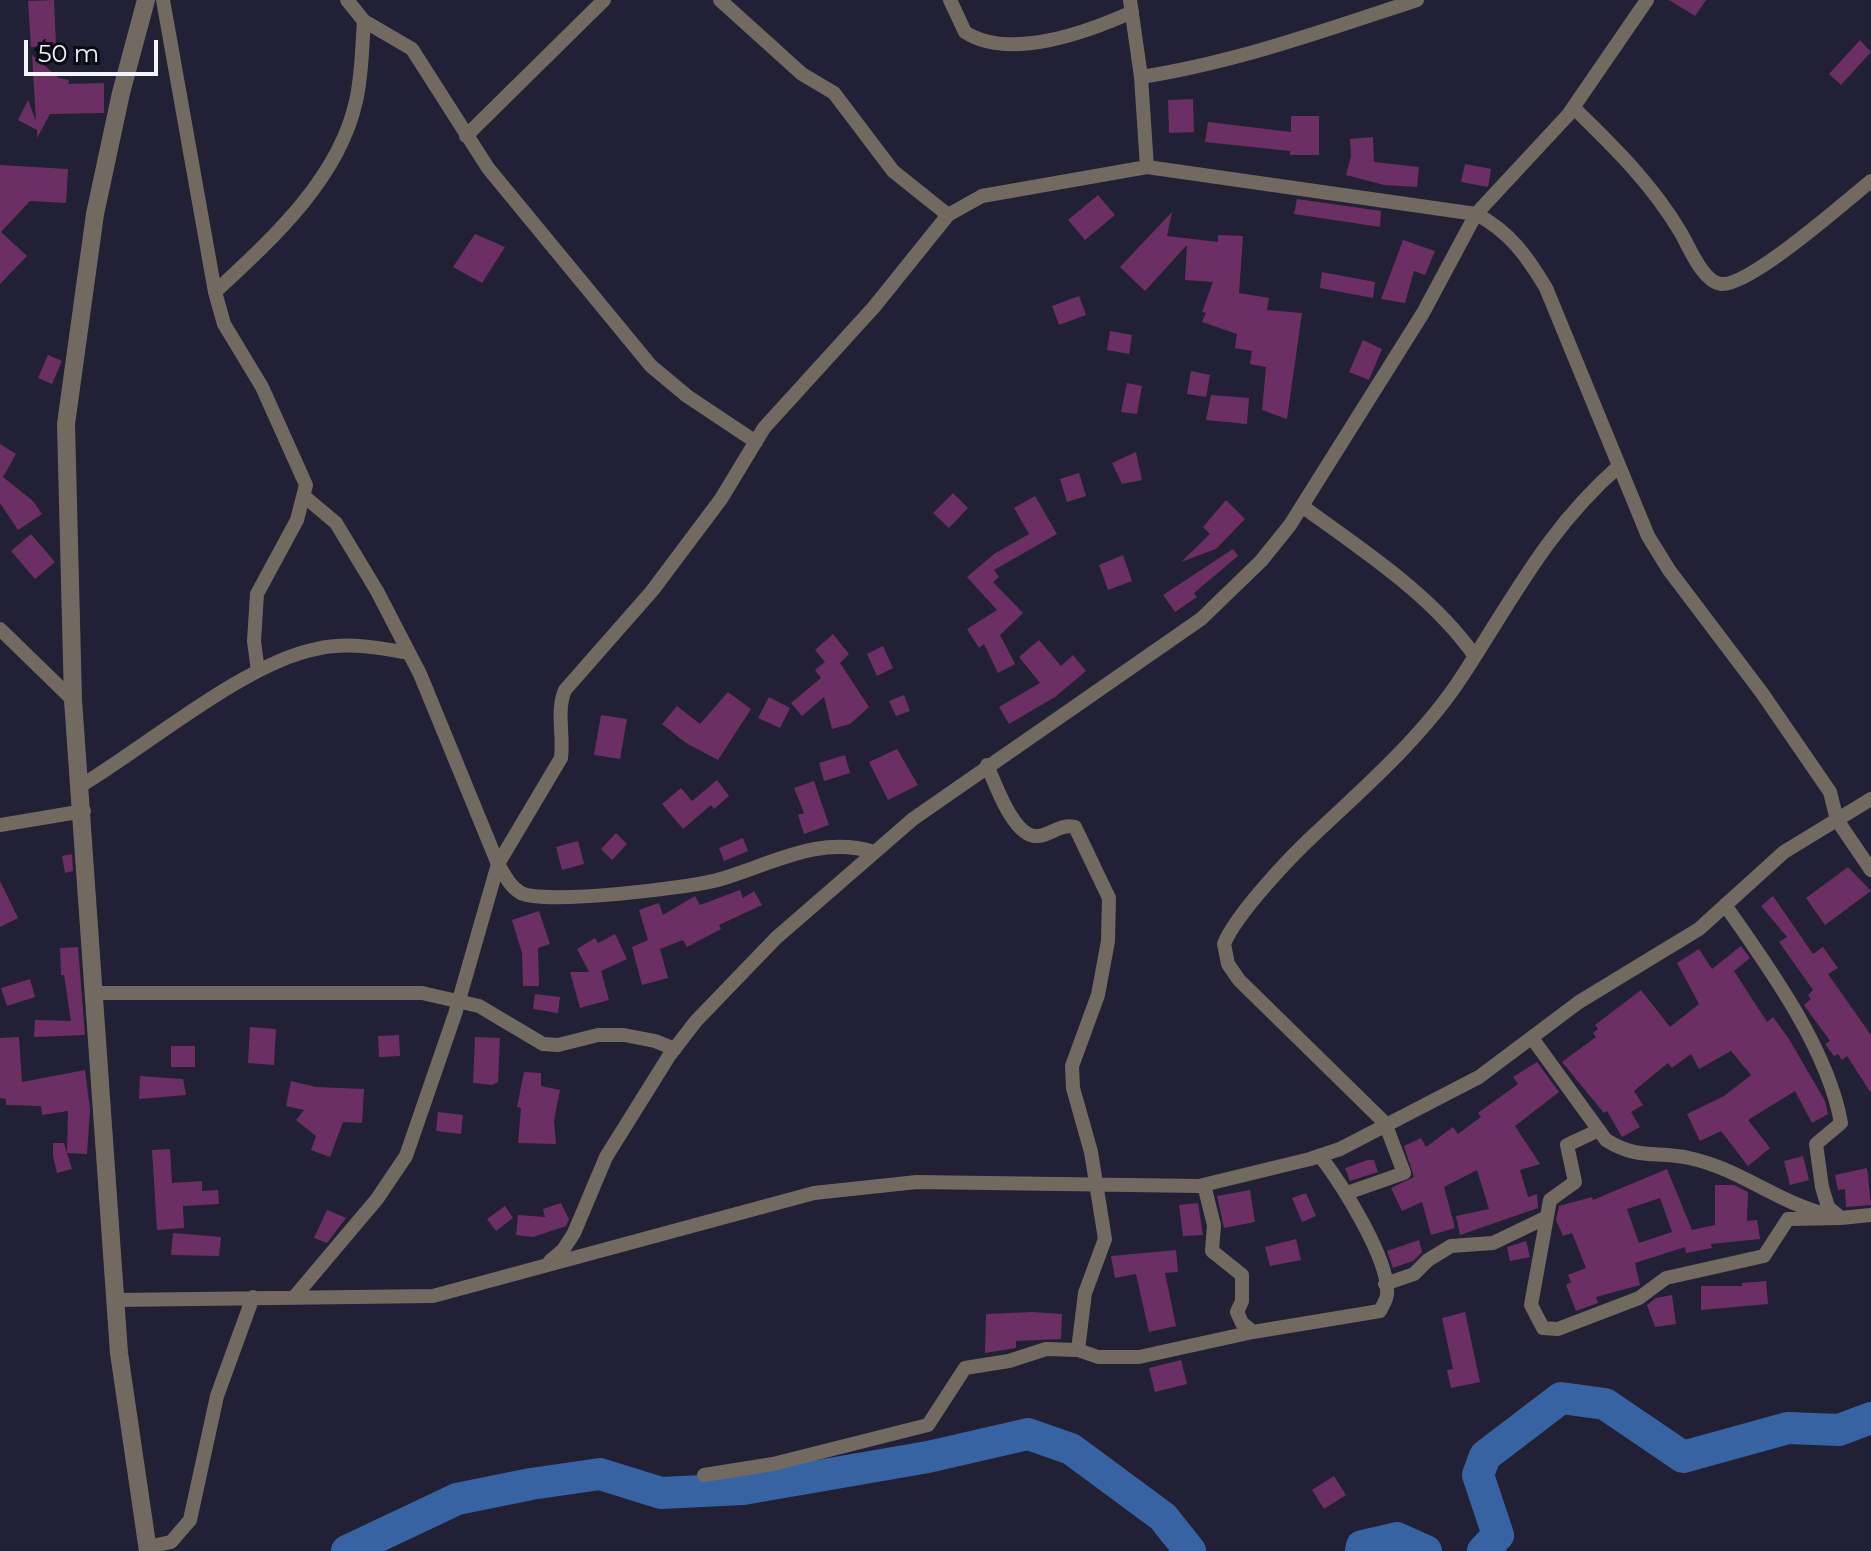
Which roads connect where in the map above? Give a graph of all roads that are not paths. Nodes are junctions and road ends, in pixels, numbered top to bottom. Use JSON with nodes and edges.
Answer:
{"nodes":[{"id":1,"x":146,"y":0,"type":"edge"},
{"id":2,"x":163,"y":0,"type":"edge"},
{"id":3,"x":347,"y":0,"type":"edge"},
{"id":4,"x":604,"y":0,"type":"edge"},
{"id":5,"x":720,"y":0,"type":"edge"},
{"id":6,"x":950,"y":0,"type":"edge"},
{"id":7,"x":1417,"y":0,"type":"edge"},
{"id":8,"x":1647,"y":0,"type":"edge"},
{"id":9,"x":1131,"y":6,"type":"edge"},
{"id":10,"x":364,"y":21,"type":"junction"},
{"id":11,"x":1141,"y":77,"type":"junction"},
{"id":12,"x":1574,"y":108,"type":"junction"},
{"id":13,"x":466,"y":136,"type":"junction"},
{"id":14,"x":1147,"y":167,"type":"junction"},
{"id":15,"x":1871,"y":181,"type":"edge"},
{"id":16,"x":1476,"y":214,"type":"junction"},
{"id":17,"x":948,"y":215,"type":"junction"},
{"id":18,"x":215,"y":292,"type":"junction"},
{"id":19,"x":756,"y":442,"type":"junction"},
{"id":20,"x":1619,"y":466,"type":"junction"},
{"id":21,"x":305,"y":497,"type":"junction"},
{"id":22,"x":1302,"y":506,"type":"junction"},
{"id":23,"x":0,"y":629,"type":"edge"},
{"id":24,"x":408,"y":653,"type":"junction"},
{"id":25,"x":1474,"y":655,"type":"junction"},
{"id":26,"x":258,"y":671,"type":"junction"},
{"id":27,"x":73,"y":700,"type":"junction"},
{"id":28,"x":987,"y":765,"type":"junction"},
{"id":29,"x":82,"y":785,"type":"junction"},
{"id":30,"x":1871,"y":799,"type":"edge"},
{"id":31,"x":84,"y":811,"type":"junction"},
{"id":32,"x":1837,"y":820,"type":"junction"},
{"id":33,"x":0,"y":825,"type":"edge"},
{"id":34,"x":874,"y":852,"type":"junction"},
{"id":35,"x":498,"y":864,"type":"junction"},
{"id":36,"x":1871,"y":870,"type":"edge"},
{"id":37,"x":1725,"y":905,"type":"junction"},
{"id":38,"x":95,"y":993,"type":"junction"},
{"id":39,"x":458,"y":1001,"type":"junction"},
{"id":40,"x":1532,"y":1038,"type":"junction"},
{"id":41,"x":675,"y":1049,"type":"junction"},
{"id":42,"x":1385,"y":1123,"type":"junction"},
{"id":43,"x":1599,"y":1130,"type":"junction"},
{"id":44,"x":1320,"y":1156,"type":"junction"},
{"id":45,"x":1097,"y":1184,"type":"junction"},
{"id":46,"x":1204,"y":1185,"type":"junction"},
{"id":47,"x":1347,"y":1193,"type":"junction"},
{"id":48,"x":1871,"y":1215,"type":"edge"},
{"id":49,"x":1545,"y":1218,"type":"junction"},
{"id":50,"x":1841,"y":1218,"type":"junction"},
{"id":51,"x":543,"y":1266,"type":"junction"},
{"id":52,"x":1385,"y":1284,"type":"junction"},
{"id":53,"x":296,"y":1295,"type":"junction"},
{"id":54,"x":253,"y":1297,"type":"junction"},
{"id":55,"x":116,"y":1300,"type":"junction"},
{"id":56,"x":1253,"y":1332,"type":"junction"},
{"id":57,"x":1078,"y":1350,"type":"junction"},
{"id":58,"x":704,"y":1475,"type":"dead end"},
{"id":59,"x":148,"y":1549,"type":"edge"}],
"edges":[{"from":1,"to":27,"type":"street"},
{"from":2,"to":18,"type":"street"},
{"from":3,"to":10,"type":"street"},
{"from":4,"to":13,"type":"street"},
{"from":5,"to":17,"type":"street"},
{"from":6,"to":9,"type":"street"},
{"from":7,"to":11,"type":"street"},
{"from":8,"to":12,"type":"street"},
{"from":9,"to":11,"type":"street"},
{"from":10,"to":13,"type":"street"},
{"from":10,"to":18,"type":"street"},
{"from":11,"to":14,"type":"street"},
{"from":12,"to":15,"type":"street"},
{"from":12,"to":16,"type":"street"},
{"from":13,"to":19,"type":"street"},
{"from":14,"to":16,"type":"street"},
{"from":14,"to":17,"type":"street"},
{"from":16,"to":20,"type":"street"},
{"from":16,"to":22,"type":"street"},
{"from":17,"to":19,"type":"street"},
{"from":18,"to":21,"type":"street"},
{"from":19,"to":35,"type":"street"},
{"from":20,"to":25,"type":"street"},
{"from":20,"to":32,"type":"street"},
{"from":21,"to":24,"type":"street"},
{"from":21,"to":26,"type":"street"},
{"from":22,"to":25,"type":"street"},
{"from":22,"to":28,"type":"street"},
{"from":23,"to":27,"type":"street"},
{"from":24,"to":26,"type":"street"},
{"from":24,"to":35,"type":"street"},
{"from":25,"to":42,"type":"street"},
{"from":26,"to":29,"type":"street"},
{"from":27,"to":29,"type":"street"},
{"from":28,"to":34,"type":"street"},
{"from":28,"to":45,"type":"street"},
{"from":29,"to":31,"type":"street"},
{"from":30,"to":32,"type":"street"},
{"from":31,"to":33,"type":"street"},
{"from":31,"to":38,"type":"street"},
{"from":32,"to":36,"type":"street"},
{"from":32,"to":37,"type":"street"},
{"from":34,"to":35,"type":"street"},
{"from":34,"to":41,"type":"street"},
{"from":35,"to":39,"type":"street"},
{"from":37,"to":40,"type":"street"},
{"from":37,"to":50,"type":"street"},
{"from":38,"to":39,"type":"street"},
{"from":38,"to":55,"type":"street"},
{"from":39,"to":41,"type":"street"},
{"from":39,"to":53,"type":"street"},
{"from":40,"to":42,"type":"street"},
{"from":40,"to":43,"type":"street"},
{"from":41,"to":51,"type":"street"},
{"from":42,"to":44,"type":"street"},
{"from":42,"to":47,"type":"street"},
{"from":43,"to":49,"type":"street"},
{"from":43,"to":50,"type":"street"},
{"from":44,"to":46,"type":"street"},
{"from":44,"to":47,"type":"street"},
{"from":45,"to":46,"type":"street"},
{"from":45,"to":51,"type":"street"},
{"from":45,"to":57,"type":"street"},
{"from":46,"to":56,"type":"street"},
{"from":47,"to":52,"type":"street"},
{"from":48,"to":50,"type":"street"},
{"from":49,"to":50,"type":"street"},
{"from":49,"to":52,"type":"street"},
{"from":51,"to":53,"type":"street"},
{"from":52,"to":56,"type":"street"},
{"from":53,"to":54,"type":"street"},
{"from":54,"to":55,"type":"street"},
{"from":54,"to":59,"type":"street"},
{"from":55,"to":59,"type":"street"},
{"from":56,"to":57,"type":"street"},
{"from":57,"to":58,"type":"street"}]}
